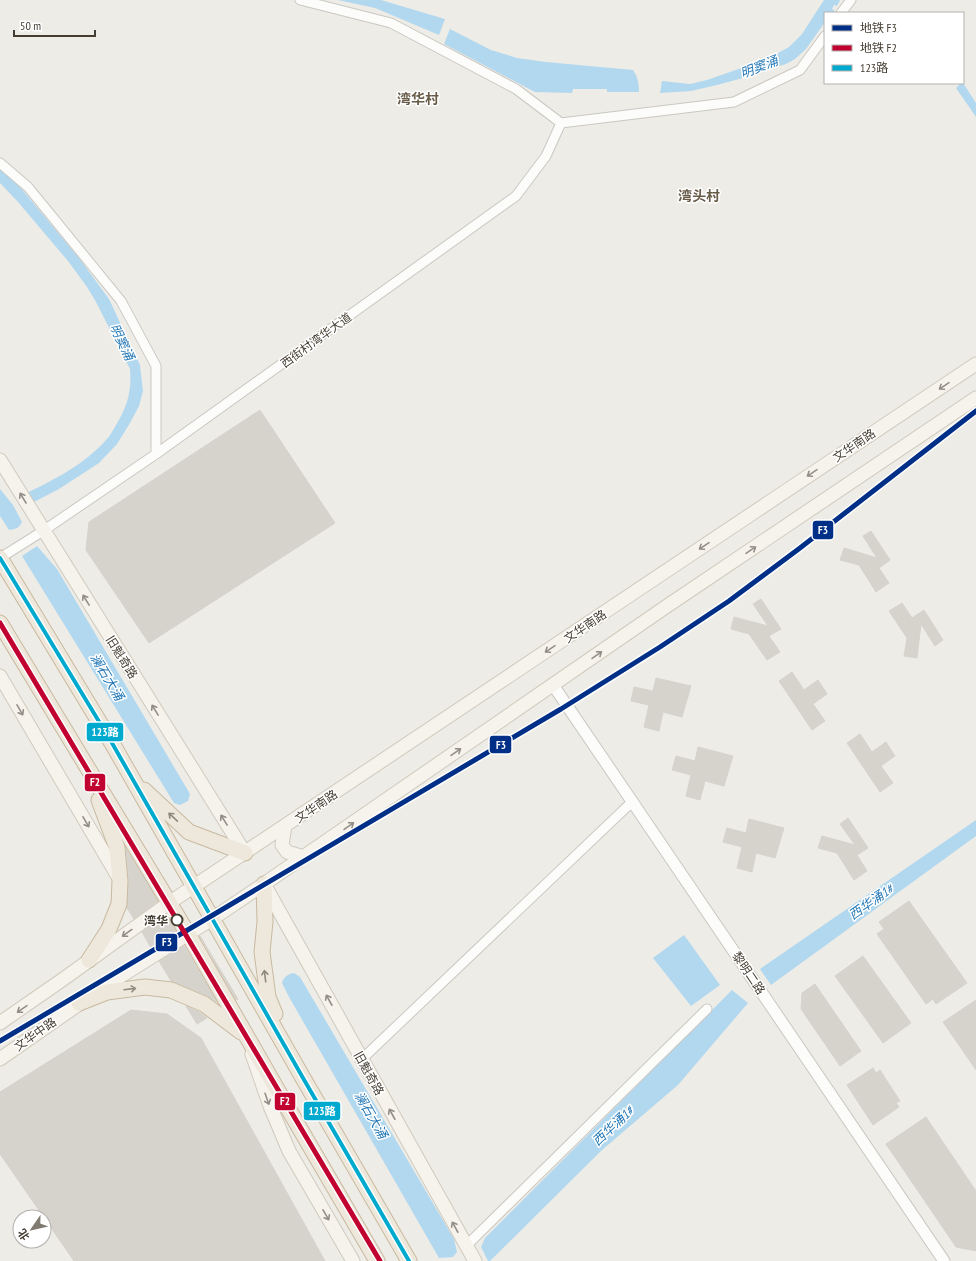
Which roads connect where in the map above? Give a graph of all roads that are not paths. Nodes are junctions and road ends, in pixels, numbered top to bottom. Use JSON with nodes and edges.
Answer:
{"nodes":[{"id":1,"x":300,"y":0,"type":"edge"},
{"id":2,"x":851,"y":0,"type":"edge"},
{"id":3,"x":843,"y":12,"type":"edge"},
{"id":4,"x":824,"y":37,"type":"edge"},
{"id":5,"x":561,"y":123,"type":"junction"},
{"id":6,"x":0,"y":162,"type":"edge"},
{"id":7,"x":976,"y":364,"type":"edge"},
{"id":8,"x":976,"y":398,"type":"edge"},
{"id":9,"x":156,"y":454,"type":"junction"},
{"id":10,"x":0,"y":460,"type":"edge"},
{"id":11,"x":43,"y":531,"type":"junction"},
{"id":12,"x":0,"y":558,"type":"edge"},
{"id":13,"x":0,"y":623,"type":"edge"},
{"id":14,"x":0,"y":676,"type":"edge"},
{"id":15,"x":553,"y":685,"type":"junction"},
{"id":16,"x":79,"y":753,"type":"junction"},
{"id":17,"x":131,"y":777,"type":"junction"},
{"id":18,"x":633,"y":801,"type":"junction"},
{"id":19,"x":285,"y":826,"type":"junction"},
{"id":20,"x":245,"y":853,"type":"junction"},
{"id":21,"x":304,"y":857,"type":"junction"},
{"id":22,"x":120,"y":881,"type":"junction"},
{"id":23,"x":264,"y":884,"type":"junction"},
{"id":24,"x":194,"y":887,"type":"junction"},
{"id":25,"x":170,"y":903,"type":"junction"},
{"id":26,"x":212,"y":919,"type":"junction"},
{"id":27,"x":188,"y":934,"type":"junction"},
{"id":28,"x":90,"y":960,"type":"junction"},
{"id":29,"x":80,"y":1003,"type":"junction"},
{"id":30,"x":707,"y":1009,"type":"dead end"},
{"id":31,"x":0,"y":1023,"type":"edge"},
{"id":32,"x":246,"y":1036,"type":"joint"},
{"id":33,"x":0,"y":1059,"type":"edge"},
{"id":34,"x":362,"y":1059,"type":"junction"},
{"id":35,"x":303,"y":1078,"type":"junction"},
{"id":36,"x":466,"y":1246,"type":"junction"},
{"id":37,"x":353,"y":1261,"type":"edge"},
{"id":38,"x":377,"y":1261,"type":"edge"},
{"id":39,"x":409,"y":1261,"type":"edge"},
{"id":40,"x":475,"y":1261,"type":"edge"},
{"id":41,"x":944,"y":1261,"type":"edge"}],
"edges":[{"from":1,"to":5,"type":"street"},
{"from":2,"to":3,"type":"street"},
{"from":4,"to":5,"type":"street"},
{"from":5,"to":9,"type":"street","name":"西街村湾华大道"},
{"from":6,"to":9,"type":"street"},
{"from":7,"to":19,"type":"main road","name":"文华南路","one_way":true},
{"from":15,"to":8,"type":"main road","one_way":true},
{"from":9,"to":11,"type":"street","name":"西街村湾华大道"},
{"from":11,"to":10,"type":"main road","name":"旧魁奇路","one_way":true},
{"from":11,"to":12,"type":"street","name":"西街村湾华大道"},
{"from":20,"to":11,"type":"main road","name":"旧魁奇路","one_way":true},
{"from":12,"to":17,"type":"highway"},
{"from":13,"to":16,"type":"highway"},
{"from":14,"to":22,"type":"main road","one_way":true},
{"from":15,"to":18,"type":"street","name":"黎明二路"},
{"from":21,"to":15,"type":"main road","one_way":true},
{"from":16,"to":22,"type":"highway"},
{"from":16,"to":25,"type":"highway"},
{"from":20,"to":17,"type":"highway","one_way":true},
{"from":17,"to":24,"type":"highway"},
{"from":18,"to":34,"type":"street"},
{"from":18,"to":41,"type":"street","name":"黎明二路"},
{"from":19,"to":20,"type":"main road","name":"文华南路"},
{"from":19,"to":21,"type":"main road"},
{"from":20,"to":24,"type":"main road","name":"文华南路"},
{"from":21,"to":23,"type":"main road"},
{"from":22,"to":28,"type":"highway"},
{"from":23,"to":26,"type":"main road"},
{"from":34,"to":23,"type":"main road","name":"旧魁奇路","one_way":true},
{"from":35,"to":23,"type":"highway","one_way":true},
{"from":24,"to":25,"type":"main road"},
{"from":24,"to":26,"type":"highway"},
{"from":25,"to":27,"type":"highway"},
{"from":25,"to":28,"type":"main road","one_way":true},
{"from":26,"to":27,"type":"main road","name":"文华中路"},
{"from":26,"to":35,"type":"highway"},
{"from":27,"to":29,"type":"main road","name":"文华中路"},
{"from":27,"to":38,"type":"highway"},
{"from":28,"to":31,"type":"main road","one_way":true},
{"from":29,"to":32,"type":"highway","one_way":true},
{"from":29,"to":33,"type":"main road","name":"文华中路"},
{"from":30,"to":36,"type":"street"},
{"from":32,"to":37,"type":"main road","one_way":true},
{"from":36,"to":34,"type":"main road","name":"旧魁奇路","one_way":true},
{"from":35,"to":39,"type":"highway"},
{"from":36,"to":40,"type":"main road","name":"旧魁奇路"}]}
